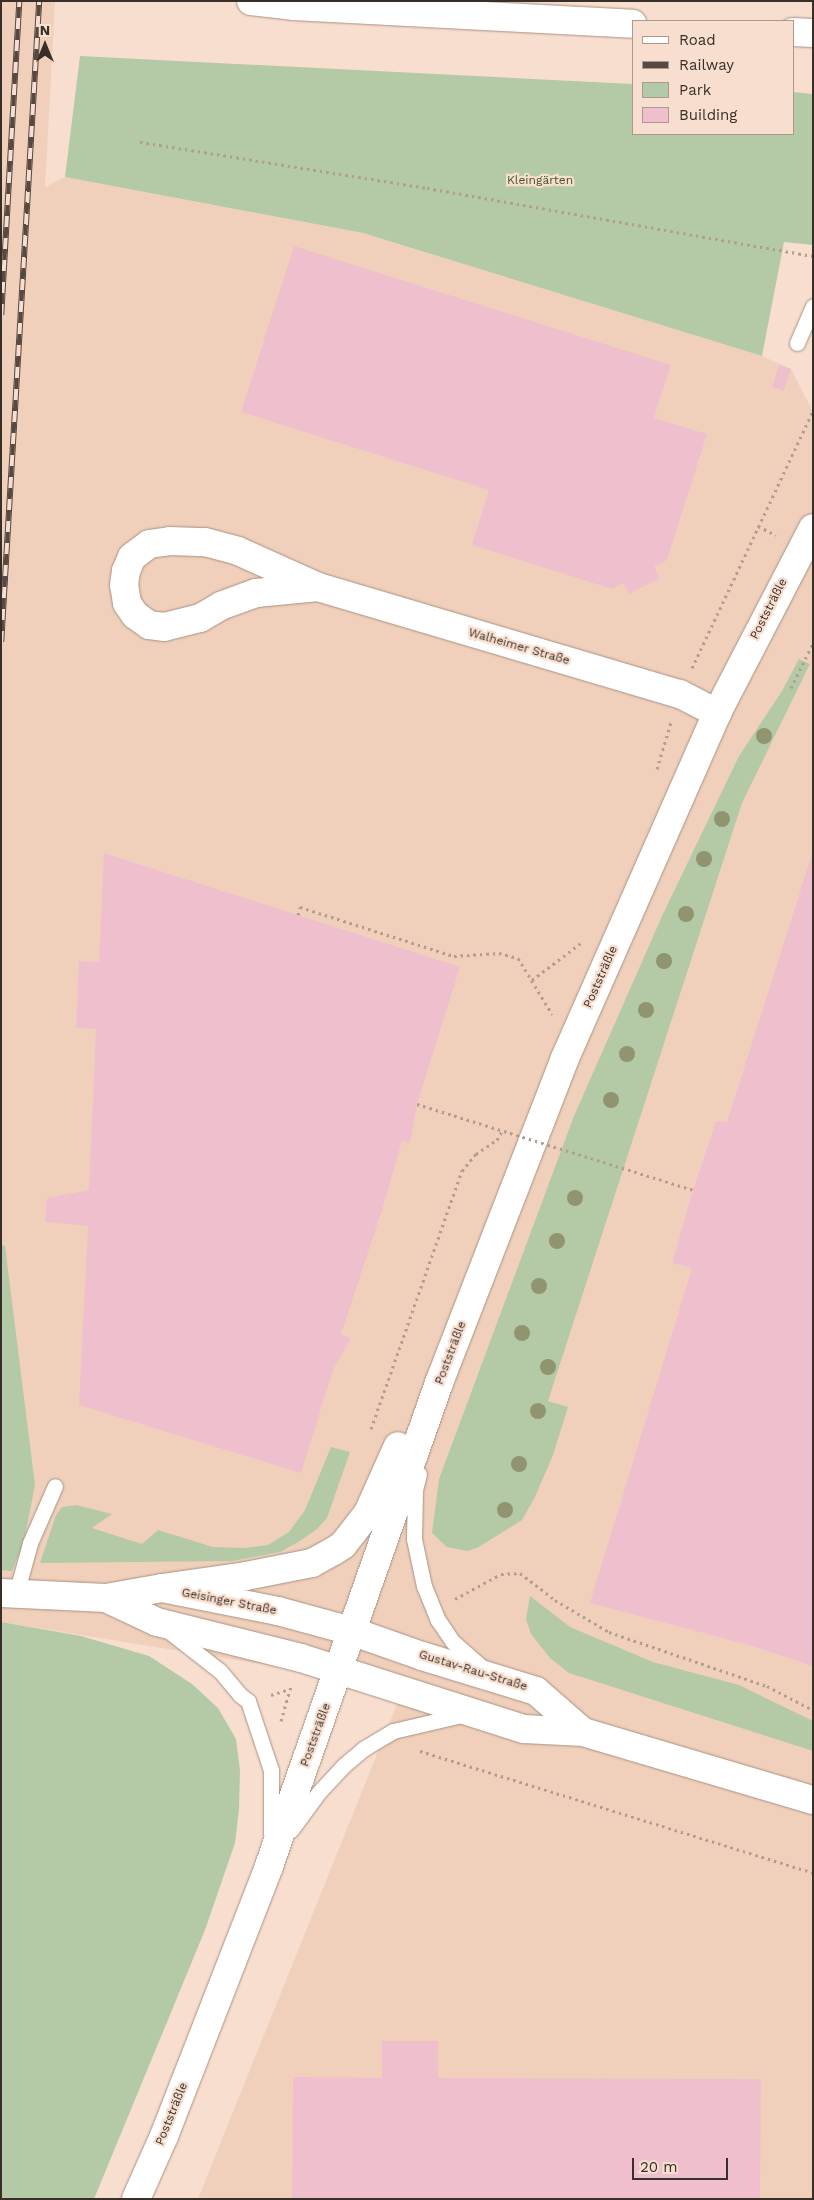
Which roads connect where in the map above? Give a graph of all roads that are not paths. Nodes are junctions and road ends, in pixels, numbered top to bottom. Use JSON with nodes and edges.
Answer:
{"nodes":[{"id":1,"x":251,"y":1,"type":"edge"},
{"id":2,"x":632,"y":24,"type":"edge"},
{"id":3,"x":794,"y":32,"type":"edge"},
{"id":4,"x":813,"y":33,"type":"edge"},
{"id":5,"x":813,"y":306,"type":"edge"},
{"id":6,"x":797,"y":343,"type":"dead end"},
{"id":7,"x":813,"y":528,"type":"edge"},
{"id":8,"x":318,"y":588,"type":"junction"},
{"id":9,"x":717,"y":712,"type":"junction"},
{"id":10,"x":458,"y":1333,"type":"junction"},
{"id":11,"x":439,"y":1383,"type":"junction"},
{"id":12,"x":55,"y":1486,"type":"dead end"},
{"id":13,"x":162,"y":1588,"type":"junction"},
{"id":14,"x":9,"y":1593,"type":"edge"},
{"id":15,"x":106,"y":1598,"type":"junction"},
{"id":16,"x":157,"y":1622,"type":"junction"},
{"id":17,"x":351,"y":1631,"type":"junction"},
{"id":18,"x":339,"y":1671,"type":"junction"},
{"id":19,"x":496,"y":1679,"type":"junction"},
{"id":20,"x":475,"y":1712,"type":"junction"},
{"id":21,"x":583,"y":1732,"type":"junction"},
{"id":22,"x":813,"y":1800,"type":"edge"},
{"id":23,"x":269,"y":1866,"type":"junction"},
{"id":24,"x":136,"y":2199,"type":"edge"}],
"edges":[{"from":1,"to":2,"type":"main road"},
{"from":3,"to":4,"type":"main road"},
{"from":5,"to":6,"type":"lane"},
{"from":7,"to":9,"type":"main road","name":"Poststräßle"},
{"from":8,"to":8,"type":"main road","name":"Walheimer Straße"},
{"from":8,"to":9,"type":"main road","name":"Walheimer Straße"},
{"from":9,"to":10,"type":"main road","name":"Poststräßle"},
{"from":10,"to":11,"type":"main road","name":"Poststräßle"},
{"from":10,"to":13,"type":"main road"},
{"from":11,"to":17,"type":"main road","name":"Poststräßle"},
{"from":11,"to":19,"type":"lane"},
{"from":12,"to":14,"type":"lane"},
{"from":13,"to":15,"type":"main road","name":"Geisinger Straße"},
{"from":13,"to":17,"type":"main road","name":"Geisinger Straße"},
{"from":14,"to":15,"type":"main road","name":"Geisinger Straße"},
{"from":15,"to":16,"type":"main road","name":"Geisinger Straße"},
{"from":16,"to":18,"type":"main road","name":"Geisinger Straße"},
{"from":16,"to":23,"type":"lane"},
{"from":17,"to":18,"type":"main road","name":"Poststräßle"},
{"from":17,"to":19,"type":"main road","name":"Gustav-Rau-Straße"},
{"from":18,"to":20,"type":"main road","name":"Gustav-Rau-Straße"},
{"from":18,"to":23,"type":"main road","name":"Poststräßle"},
{"from":19,"to":21,"type":"main road","name":"Gustav-Rau-Straße"},
{"from":20,"to":21,"type":"main road","name":"Gustav-Rau-Straße"},
{"from":20,"to":23,"type":"lane"},
{"from":21,"to":22,"type":"main road","name":"Gustav-Rau-Straße"},
{"from":23,"to":24,"type":"main road","name":"Poststräßle"}]}
